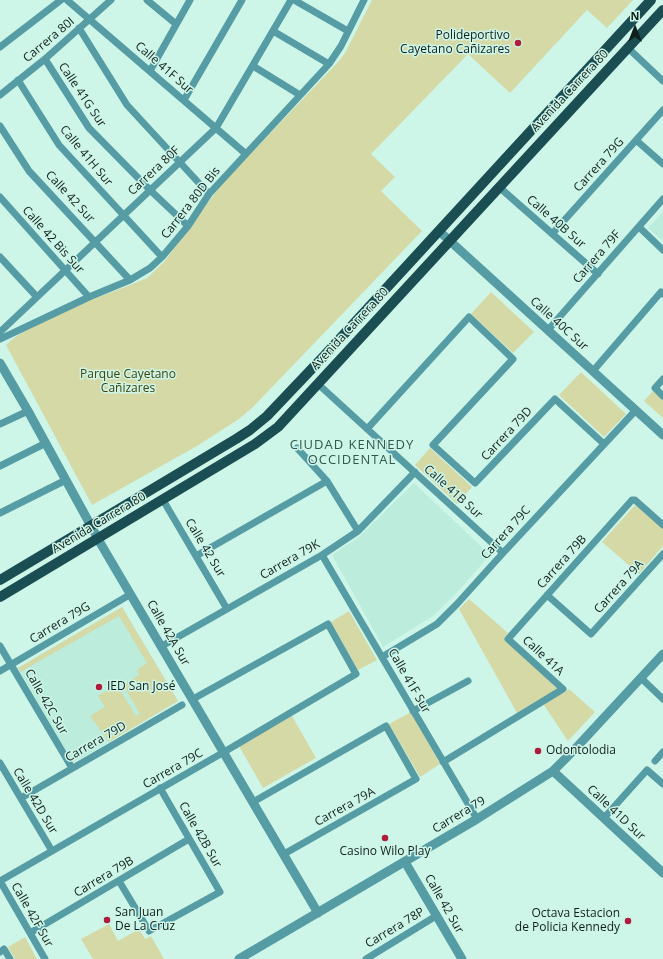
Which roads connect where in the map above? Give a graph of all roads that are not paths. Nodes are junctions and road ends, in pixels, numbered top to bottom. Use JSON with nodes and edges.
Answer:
{"nodes":[{"id":1,"x":60,"y":0,"type":"edge"},
{"id":2,"x":67,"y":0,"type":"edge"},
{"id":3,"x":111,"y":0,"type":"edge"},
{"id":4,"x":147,"y":0,"type":"edge"},
{"id":5,"x":190,"y":0,"type":"edge"},
{"id":6,"x":242,"y":0,"type":"edge"},
{"id":7,"x":291,"y":0,"type":"edge"},
{"id":8,"x":294,"y":0,"type":"edge"},
{"id":9,"x":364,"y":0,"type":"edge"},
{"id":10,"x":652,"y":0,"type":"edge"},
{"id":11,"x":663,"y":10,"type":"edge"},
{"id":12,"x":90,"y":19,"type":"junction"},
{"id":13,"x":176,"y":24,"type":"junction"},
{"id":14,"x":79,"y":28,"type":"junction"},
{"id":15,"x":273,"y":31,"type":"junction"},
{"id":16,"x":348,"y":32,"type":"junction"},
{"id":17,"x":0,"y":47,"type":"edge"},
{"id":18,"x":628,"y":48,"type":"junction"},
{"id":19,"x":45,"y":59,"type":"junction"},
{"id":20,"x":329,"y":64,"type":"junction"},
{"id":21,"x":252,"y":66,"type":"junction"},
{"id":22,"x":150,"y":70,"type":"junction"},
{"id":23,"x":18,"y":80,"type":"junction"},
{"id":24,"x":663,"y":80,"type":"edge"},
{"id":25,"x":0,"y":95,"type":"edge"},
{"id":26,"x":300,"y":95,"type":"junction"},
{"id":27,"x":184,"y":100,"type":"junction"},
{"id":28,"x":663,"y":110,"type":"edge"},
{"id":29,"x":0,"y":126,"type":"edge"},
{"id":30,"x":216,"y":128,"type":"junction"},
{"id":31,"x":636,"y":140,"type":"junction"},
{"id":32,"x":246,"y":154,"type":"junction"},
{"id":33,"x":179,"y":163,"type":"junction"},
{"id":34,"x":663,"y":164,"type":"edge"},
{"id":35,"x":499,"y":187,"type":"junction"},
{"id":36,"x":150,"y":190,"type":"junction"},
{"id":37,"x":209,"y":194,"type":"junction"},
{"id":38,"x":0,"y":197,"type":"edge"},
{"id":39,"x":663,"y":199,"type":"edge"},
{"id":40,"x":123,"y":215,"type":"junction"},
{"id":41,"x":188,"y":226,"type":"junction"},
{"id":42,"x":639,"y":227,"type":"junction"},
{"id":43,"x":439,"y":231,"type":"junction"},
{"id":44,"x":552,"y":234,"type":"junction"},
{"id":45,"x":450,"y":240,"type":"junction"},
{"id":46,"x":95,"y":242,"type":"junction"},
{"id":47,"x":663,"y":250,"type":"edge"},
{"id":48,"x":0,"y":257,"type":"edge"},
{"id":49,"x":162,"y":257,"type":"junction"},
{"id":50,"x":66,"y":270,"type":"junction"},
{"id":51,"x":598,"y":274,"type":"junction"},
{"id":52,"x":130,"y":280,"type":"junction"},
{"id":53,"x":662,"y":293,"type":"edge"},
{"id":54,"x":37,"y":297,"type":"junction"},
{"id":55,"x":89,"y":297,"type":"junction"},
{"id":56,"x":548,"y":330,"type":"junction"},
{"id":57,"x":0,"y":332,"type":"edge"},
{"id":58,"x":0,"y":340,"type":"edge"},
{"id":59,"x":0,"y":363,"type":"edge"},
{"id":60,"x":593,"y":371,"type":"junction"},
{"id":61,"x":663,"y":379,"type":"edge"},
{"id":62,"x":318,"y":384,"type":"junction"},
{"id":63,"x":663,"y":396,"type":"edge"},
{"id":64,"x":636,"y":410,"type":"junction"},
{"id":65,"x":28,"y":411,"type":"junction"},
{"id":66,"x":0,"y":424,"type":"edge"},
{"id":67,"x":367,"y":429,"type":"junction"},
{"id":68,"x":663,"y":435,"type":"edge"},
{"id":69,"x":46,"y":443,"type":"junction"},
{"id":70,"x":604,"y":444,"type":"junction"},
{"id":71,"x":297,"y":448,"type":"dead end"},
{"id":72,"x":0,"y":466,"type":"edge"},
{"id":73,"x":415,"y":472,"type":"junction"},
{"id":74,"x":66,"y":480,"type":"junction"},
{"id":75,"x":327,"y":481,"type":"junction"},
{"id":76,"x":162,"y":500,"type":"junction"},
{"id":77,"x":0,"y":513,"type":"edge"},
{"id":78,"x":663,"y":525,"type":"edge"},
{"id":79,"x":91,"y":526,"type":"junction"},
{"id":80,"x":358,"y":531,"type":"junction"},
{"id":81,"x":98,"y":538,"type":"junction"},
{"id":82,"x":503,"y":553,"type":"junction"},
{"id":83,"x":663,"y":554,"type":"edge"},
{"id":84,"x":322,"y":555,"type":"junction"},
{"id":85,"x":196,"y":556,"type":"junction"},
{"id":86,"x":0,"y":580,"type":"edge"},
{"id":87,"x":131,"y":594,"type":"junction"},
{"id":88,"x":547,"y":595,"type":"junction"},
{"id":89,"x":0,"y":597,"type":"edge"},
{"id":90,"x":227,"y":609,"type":"junction"},
{"id":91,"x":508,"y":639,"type":"joint"},
{"id":92,"x":0,"y":646,"type":"edge"},
{"id":93,"x":162,"y":646,"type":"junction"},
{"id":94,"x":663,"y":654,"type":"edge"},
{"id":95,"x":382,"y":657,"type":"junction"},
{"id":96,"x":11,"y":664,"type":"junction"},
{"id":97,"x":0,"y":671,"type":"edge"},
{"id":98,"x":641,"y":678,"type":"junction"},
{"id":99,"x":468,"y":681,"type":"dead end"},
{"id":100,"x":193,"y":699,"type":"junction"},
{"id":101,"x":663,"y":699,"type":"edge"},
{"id":102,"x":182,"y":705,"type":"dead end"},
{"id":103,"x":413,"y":711,"type":"junction"},
{"id":104,"x":224,"y":752,"type":"junction"},
{"id":105,"x":663,"y":752,"type":"edge"},
{"id":106,"x":443,"y":762,"type":"junction"},
{"id":107,"x":655,"y":762,"type":"dead end"},
{"id":108,"x":0,"y":763,"type":"edge"},
{"id":109,"x":72,"y":768,"type":"junction"},
{"id":110,"x":553,"y":771,"type":"junction"},
{"id":111,"x":663,"y":784,"type":"edge"},
{"id":112,"x":160,"y":788,"type":"junction"},
{"id":113,"x":21,"y":798,"type":"junction"},
{"id":114,"x":254,"y":802,"type":"junction"},
{"id":115,"x":604,"y":818,"type":"junction"},
{"id":116,"x":477,"y":819,"type":"junction"},
{"id":117,"x":189,"y":839,"type":"junction"},
{"id":118,"x":52,"y":851,"type":"junction"},
{"id":119,"x":284,"y":854,"type":"junction"},
{"id":120,"x":405,"y":862,"type":"junction"},
{"id":121,"x":663,"y":873,"type":"edge"},
{"id":122,"x":0,"y":881,"type":"edge"},
{"id":123,"x":119,"y":881,"type":"junction"},
{"id":124,"x":318,"y":913,"type":"junction"},
{"id":125,"x":436,"y":916,"type":"junction"},
{"id":126,"x":30,"y":933,"type":"junction"},
{"id":127,"x":2,"y":950,"type":"edge"},
{"id":128,"x":378,"y":956,"type":"edge"},
{"id":129,"x":10,"y":959,"type":"edge"},
{"id":130,"x":45,"y":959,"type":"edge"},
{"id":131,"x":239,"y":959,"type":"edge"},
{"id":132,"x":366,"y":959,"type":"edge"},
{"id":133,"x":462,"y":959,"type":"edge"}],
"edges":[{"from":1,"to":17,"type":"street"},
{"from":2,"to":12,"type":"street","name":"Calle 41F Sur"},
{"from":3,"to":12,"type":"street","name":"Carrera 80I"},
{"from":4,"to":13,"type":"street"},
{"from":5,"to":13,"type":"street"},
{"from":6,"to":27,"type":"street"},
{"from":7,"to":15,"type":"street","name":"Carrera 80F"},
{"from":8,"to":16,"type":"street"},
{"from":9,"to":16,"type":"street","name":"Carrera 80D Bis"},
{"from":10,"to":43,"type":"main road","name":"Avenida Carrera 80"},
{"from":11,"to":18,"type":"main road","name":"Avenida Carrera 80"},
{"from":12,"to":14,"type":"street","name":"Carrera 80I"},
{"from":12,"to":22,"type":"street","name":"Calle 41F Sur"},
{"from":13,"to":22,"type":"street"},
{"from":14,"to":19,"type":"street","name":"Carrera 80I"},
{"from":14,"to":33,"type":"street"},
{"from":15,"to":20,"type":"street"},
{"from":15,"to":21,"type":"street","name":"Carrera 80F"},
{"from":16,"to":20,"type":"street","name":"Carrera 80D Bis"},
{"from":18,"to":24,"type":"street"},
{"from":18,"to":35,"type":"main road","name":"Avenida Carrera 80"},
{"from":19,"to":23,"type":"street","name":"Carrera 80I"},
{"from":19,"to":36,"type":"street","name":"Calle 41G Sur"},
{"from":20,"to":26,"type":"street","name":"Carrera 80D Bis"},
{"from":21,"to":26,"type":"street"},
{"from":21,"to":30,"type":"street","name":"Carrera 80F"},
{"from":22,"to":27,"type":"street","name":"Calle 41F Sur"},
{"from":23,"to":25,"type":"street","name":"Carrera 80I"},
{"from":23,"to":40,"type":"street","name":"Calle 41H Sur"},
{"from":26,"to":32,"type":"street","name":"Carrera 80D Bis"},
{"from":27,"to":30,"type":"street","name":"Calle 41F Sur"},
{"from":28,"to":31,"type":"street","name":"Carrera 79G"},
{"from":29,"to":46,"type":"street","name":"Calle 42 Sur"},
{"from":30,"to":32,"type":"street","name":"Calle 41F Sur"},
{"from":30,"to":33,"type":"street","name":"Carrera 80F"},
{"from":31,"to":34,"type":"street"},
{"from":31,"to":44,"type":"street","name":"Carrera 79G"},
{"from":32,"to":37,"type":"street","name":"Carrera 80D Bis"},
{"from":33,"to":36,"type":"street","name":"Carrera 80F"},
{"from":33,"to":37,"type":"street"},
{"from":35,"to":44,"type":"street","name":"Calle 40B Sur"},
{"from":35,"to":45,"type":"main road","name":"Avenida Carrera 80"},
{"from":36,"to":40,"type":"street","name":"Carrera 80F"},
{"from":36,"to":41,"type":"street","name":"Calle 41G Sur"},
{"from":37,"to":41,"type":"street","name":"Carrera 80D Bis"},
{"from":38,"to":50,"type":"street","name":"Calle 42 Bis Sur"},
{"from":39,"to":42,"type":"street","name":"Carrera 79F"},
{"from":40,"to":46,"type":"street","name":"Carrera 80F"},
{"from":40,"to":49,"type":"street","name":"Calle 41H Sur"},
{"from":41,"to":49,"type":"street","name":"Carrera 80D Bis"},
{"from":42,"to":47,"type":"street"},
{"from":42,"to":51,"type":"street","name":"Carrera 79F"},
{"from":43,"to":45,"type":"street","name":"Calle 40C Sur"},
{"from":43,"to":79,"type":"main road","name":"Avenida Carrera 80"},
{"from":44,"to":51,"type":"street","name":"Calle 40B Sur"},
{"from":45,"to":56,"type":"street","name":"Calle 40C Sur"},
{"from":45,"to":62,"type":"main road","name":"Avenida Carrera 80"},
{"from":46,"to":50,"type":"street","name":"Carrera 80F"},
{"from":46,"to":52,"type":"street","name":"Calle 42 Sur"},
{"from":48,"to":54,"type":"street"},
{"from":49,"to":52,"type":"street","name":"Carrera 80D Bis"},
{"from":50,"to":54,"type":"street","name":"Carrera 80F"},
{"from":50,"to":55,"type":"street","name":"Calle 42 Bis Sur"},
{"from":51,"to":56,"type":"street","name":"Carrera 79F"},
{"from":52,"to":55,"type":"street","name":"Carrera 80D Bis"},
{"from":53,"to":60,"type":"street"},
{"from":54,"to":57,"type":"street","name":"Carrera 80F"},
{"from":55,"to":58,"type":"street","name":"Carrera 80D Bis"},
{"from":56,"to":60,"type":"street","name":"Calle 40C Sur"},
{"from":59,"to":65,"type":"street","name":"Calle 42A Sur"},
{"from":60,"to":64,"type":"street","name":"Calle 40C Sur"},
{"from":61,"to":63,"type":"street"},
{"from":62,"to":67,"type":"street","name":"Calle 41B Sur"},
{"from":62,"to":76,"type":"main road","name":"Avenida Carrera 80"},
{"from":64,"to":68,"type":"street","name":"Calle 40C Sur"},
{"from":64,"to":70,"type":"street","name":"Carrera 79C"},
{"from":65,"to":66,"type":"street"},
{"from":65,"to":69,"type":"street","name":"Calle 42A Sur"},
{"from":67,"to":70,"type":"street","name":"Carrera 79D"},
{"from":67,"to":73,"type":"street","name":"Calle 41B Sur"},
{"from":69,"to":72,"type":"street"},
{"from":69,"to":74,"type":"street","name":"Calle 42A Sur"},
{"from":70,"to":82,"type":"street","name":"Carrera 79C"},
{"from":71,"to":75,"type":"street"},
{"from":73,"to":80,"type":"street","name":"Carrera 79K"},
{"from":73,"to":82,"type":"street","name":"Calle 41B Sur"},
{"from":74,"to":77,"type":"street"},
{"from":74,"to":79,"type":"street","name":"Calle 42A Sur"},
{"from":75,"to":80,"type":"street"},
{"from":75,"to":85,"type":"street"},
{"from":76,"to":81,"type":"main road","name":"Avenida Carrera 80"},
{"from":76,"to":85,"type":"street","name":"Calle 42 Sur"},
{"from":78,"to":88,"type":"street","name":"Carrera 79B"},
{"from":79,"to":81,"type":"street","name":"Calle 42A Sur"},
{"from":79,"to":86,"type":"main road","name":"Avenida Carrera 80"},
{"from":80,"to":84,"type":"street","name":"Carrera 79K"},
{"from":81,"to":87,"type":"street","name":"Calle 42A Sur"},
{"from":81,"to":89,"type":"main road","name":"Avenida Carrera 80"},
{"from":82,"to":95,"type":"street","name":"Carrera 79C"},
{"from":83,"to":88,"type":"street","name":"Carrera 79A"},
{"from":84,"to":90,"type":"street","name":"Carrera 79K"},
{"from":84,"to":95,"type":"street","name":"Calle 41F Sur"},
{"from":85,"to":90,"type":"street","name":"Calle 42 Sur"},
{"from":87,"to":93,"type":"street","name":"Calle 42A Sur"},
{"from":87,"to":96,"type":"street","name":"Carrera 79G"},
{"from":88,"to":91,"type":"street","name":"Carrera 79B"},
{"from":90,"to":93,"type":"street","name":"Carrera 79K"},
{"from":91,"to":106,"type":"street","name":"Calle 41A"},
{"from":92,"to":96,"type":"street","name":"Calle 42C Sur"},
{"from":93,"to":100,"type":"street","name":"Calle 42A Sur"},
{"from":94,"to":98,"type":"street","name":"Carrera 79"},
{"from":95,"to":103,"type":"street","name":"Calle 41F Sur"},
{"from":96,"to":97,"type":"street","name":"Carrera 79G"},
{"from":96,"to":109,"type":"street","name":"Calle 42C Sur"},
{"from":98,"to":101,"type":"street"},
{"from":98,"to":110,"type":"street","name":"Carrera 79"},
{"from":99,"to":103,"type":"street"},
{"from":100,"to":104,"type":"street","name":"Calle 42A Sur"},
{"from":100,"to":104,"type":"street","name":"Carrera 79C"},
{"from":102,"to":109,"type":"street","name":"Carrera 79D"},
{"from":103,"to":106,"type":"street","name":"Calle 41F Sur"},
{"from":104,"to":112,"type":"street","name":"Carrera 79C"},
{"from":104,"to":114,"type":"street","name":"Calle 42A Sur"},
{"from":105,"to":107,"type":"street"},
{"from":106,"to":116,"type":"street","name":"Calle 41F Sur"},
{"from":108,"to":113,"type":"street","name":"Calle 42D Sur"},
{"from":109,"to":113,"type":"street","name":"Carrera 79D"},
{"from":110,"to":115,"type":"street","name":"Calle 41D Sur"},
{"from":110,"to":116,"type":"street","name":"Carrera 79"},
{"from":111,"to":115,"type":"street"},
{"from":112,"to":117,"type":"street","name":"Calle 42B Sur"},
{"from":112,"to":118,"type":"street","name":"Carrera 79C"},
{"from":113,"to":118,"type":"street","name":"Calle 42D Sur"},
{"from":114,"to":119,"type":"street","name":"Calle 42A Sur"},
{"from":114,"to":119,"type":"street","name":"Carrera 79A"},
{"from":115,"to":121,"type":"street","name":"Calle 41D Sur"},
{"from":116,"to":120,"type":"street","name":"Carrera 79"},
{"from":117,"to":123,"type":"street","name":"Carrera 79B"},
{"from":117,"to":123,"type":"street","name":"Calle 42B Sur"},
{"from":118,"to":122,"type":"street","name":"Carrera 79C"},
{"from":119,"to":124,"type":"street","name":"Calle 42A Sur"},
{"from":120,"to":124,"type":"street","name":"Carrera 79"},
{"from":120,"to":125,"type":"street","name":"Calle 42 Sur"},
{"from":122,"to":126,"type":"street","name":"Calle 42F Sur"},
{"from":123,"to":126,"type":"street","name":"Carrera 79B"},
{"from":124,"to":131,"type":"street","name":"Carrera 79"},
{"from":125,"to":128,"type":"street","name":"Carrera 78P"},
{"from":125,"to":133,"type":"street","name":"Calle 42 Sur"},
{"from":126,"to":130,"type":"street","name":"Calle 42F Sur"},
{"from":127,"to":129,"type":"street"},
{"from":128,"to":132,"type":"street","name":"Carrera 78P"}]}
